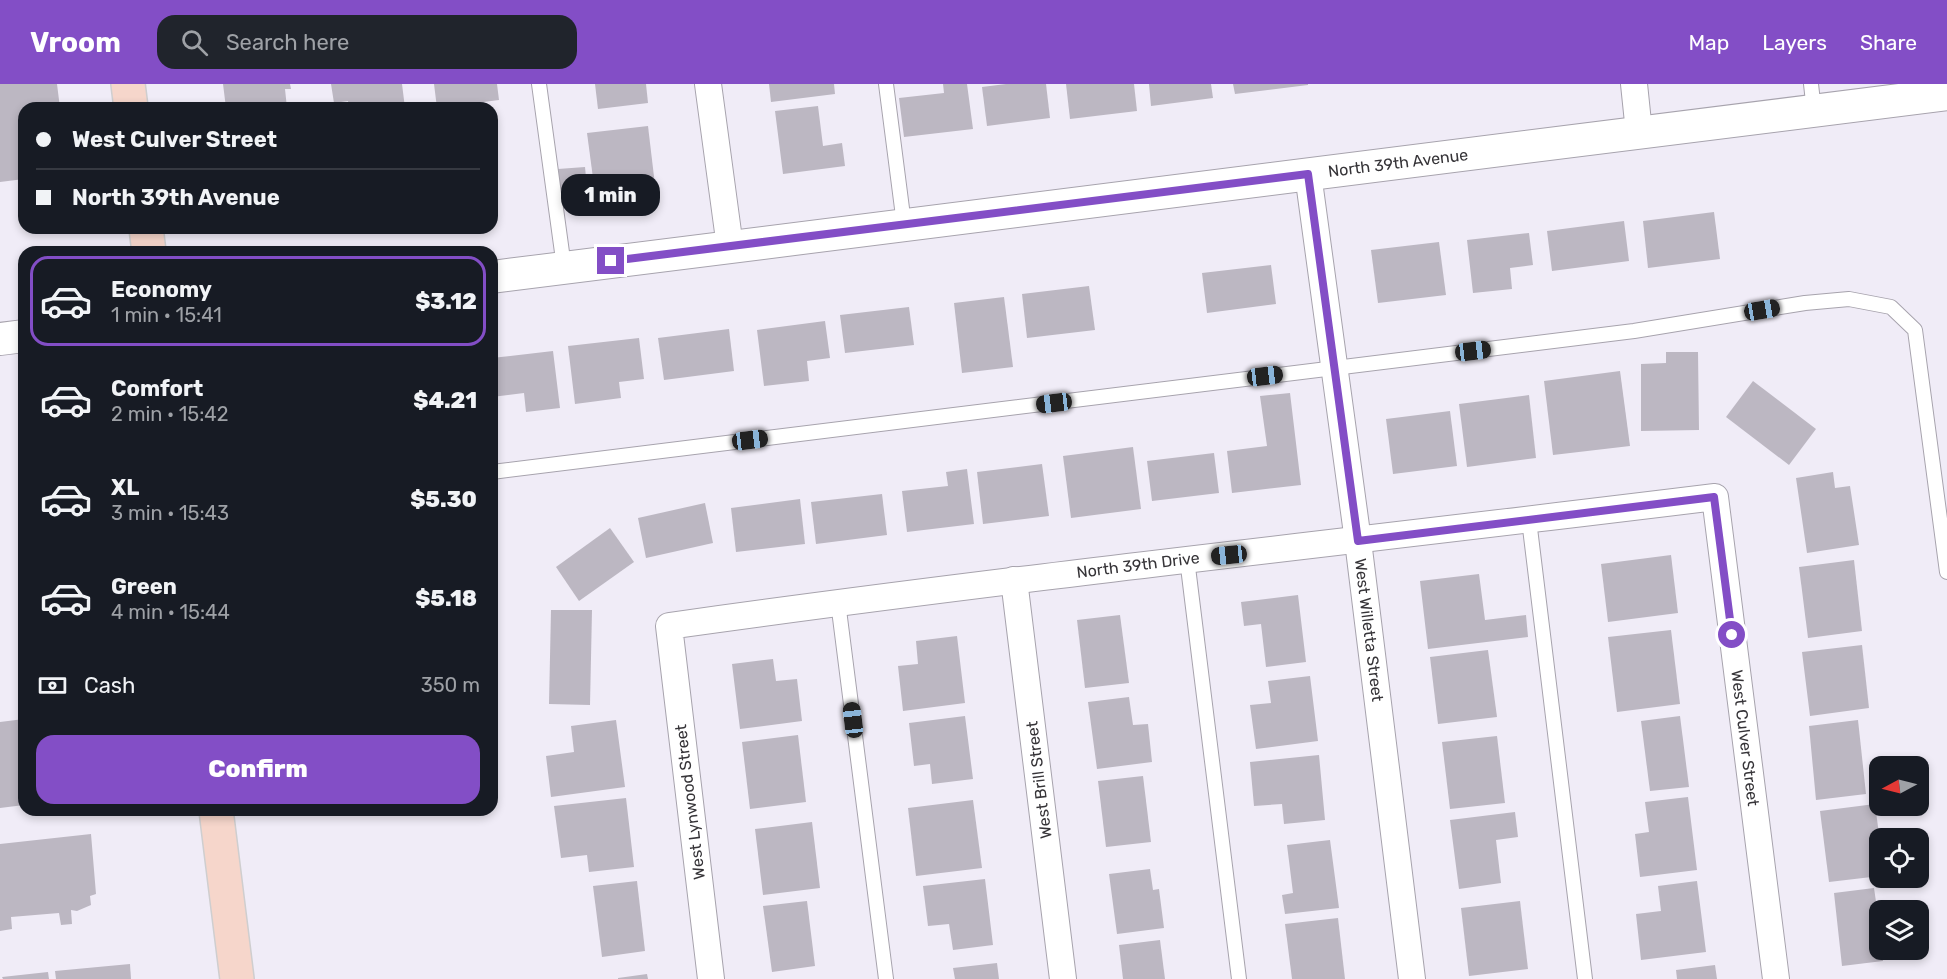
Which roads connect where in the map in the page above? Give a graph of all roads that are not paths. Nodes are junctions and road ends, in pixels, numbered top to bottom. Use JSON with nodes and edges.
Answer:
{"nodes":[{"id":1,"x":128,"y":84,"type":"edge"},
{"id":2,"x":539,"y":84,"type":"edge"},
{"id":3,"x":708,"y":84,"type":"edge"},
{"id":4,"x":886,"y":84,"type":"edge"},
{"id":5,"x":1634,"y":84,"type":"edge"},
{"id":6,"x":1934,"y":96,"type":"edge"},
{"id":7,"x":1812,"y":97,"type":"edge"},
{"id":8,"x":130,"y":102,"type":"edge"},
{"id":9,"x":1639,"y":132,"type":"junction"},
{"id":10,"x":1308,"y":174,"type":"junction"},
{"id":11,"x":904,"y":224,"type":"junction"},
{"id":12,"x":730,"y":247,"type":"junction"},
{"id":13,"x":564,"y":267,"type":"junction"},
{"id":14,"x":498,"y":276,"type":"edge"},
{"id":15,"x":18,"y":337,"type":"edge"},
{"id":16,"x":0,"y":339,"type":"edge"},
{"id":17,"x":1335,"y":368,"type":"junction"},
{"id":18,"x":498,"y":471,"type":"edge"},
{"id":19,"x":1714,"y":497,"type":"joint"},
{"id":20,"x":1529,"y":520,"type":"junction"},
{"id":21,"x":1358,"y":541,"type":"junction"},
{"id":22,"x":1186,"y":559,"type":"junction"},
{"id":23,"x":1947,"y":572,"type":"edge"},
{"id":24,"x":1014,"y":580,"type":"junction"},
{"id":25,"x":838,"y":602,"type":"junction"},
{"id":26,"x":669,"y":626,"type":"joint"},
{"id":27,"x":217,"y":816,"type":"edge"},
{"id":28,"x":237,"y":979,"type":"edge"},
{"id":29,"x":711,"y":979,"type":"edge"},
{"id":30,"x":886,"y":979,"type":"edge"},
{"id":31,"x":1063,"y":979,"type":"edge"},
{"id":32,"x":1239,"y":979,"type":"edge"},
{"id":33,"x":1412,"y":979,"type":"edge"},
{"id":34,"x":1585,"y":979,"type":"edge"},
{"id":35,"x":1776,"y":979,"type":"edge"}],
"edges":[{"from":1,"to":8,"type":"main road"},
{"from":2,"to":13,"type":"lane"},
{"from":3,"to":12,"type":"street"},
{"from":4,"to":11,"type":"lane"},
{"from":5,"to":9,"type":"street"},
{"from":6,"to":7,"type":"street","name":"North 39th Avenue"},
{"from":7,"to":9,"type":"street","name":"North 39th Avenue"},
{"from":9,"to":10,"type":"street","name":"North 39th Avenue"},
{"from":10,"to":11,"type":"street","name":"North 39th Avenue"},
{"from":10,"to":17,"type":"street","name":"West Willetta Street"},
{"from":11,"to":12,"type":"street","name":"North 39th Avenue"},
{"from":12,"to":13,"type":"street","name":"North 39th Avenue"},
{"from":13,"to":14,"type":"street","name":"North 39th Avenue"},
{"from":15,"to":16,"type":"street"},
{"from":17,"to":18,"type":"lane"},
{"from":17,"to":21,"type":"street","name":"West Willetta Street"},
{"from":17,"to":23,"type":"lane"},
{"from":19,"to":20,"type":"street","name":"North 39th Drive"},
{"from":19,"to":35,"type":"street","name":"West Culver Street"},
{"from":20,"to":21,"type":"street","name":"North 39th Drive"},
{"from":20,"to":34,"type":"lane"},
{"from":21,"to":22,"type":"street","name":"North 39th Drive"},
{"from":21,"to":33,"type":"street","name":"West Willetta Street"},
{"from":22,"to":24,"type":"street","name":"North 39th Drive"},
{"from":22,"to":32,"type":"lane"},
{"from":24,"to":25,"type":"street","name":"North 39th Drive"},
{"from":24,"to":31,"type":"street","name":"West Brill Street"},
{"from":25,"to":26,"type":"street","name":"North 39th Drive"},
{"from":25,"to":30,"type":"lane"},
{"from":26,"to":29,"type":"street","name":"West Lynwood Street"},
{"from":27,"to":28,"type":"main road"}]}
